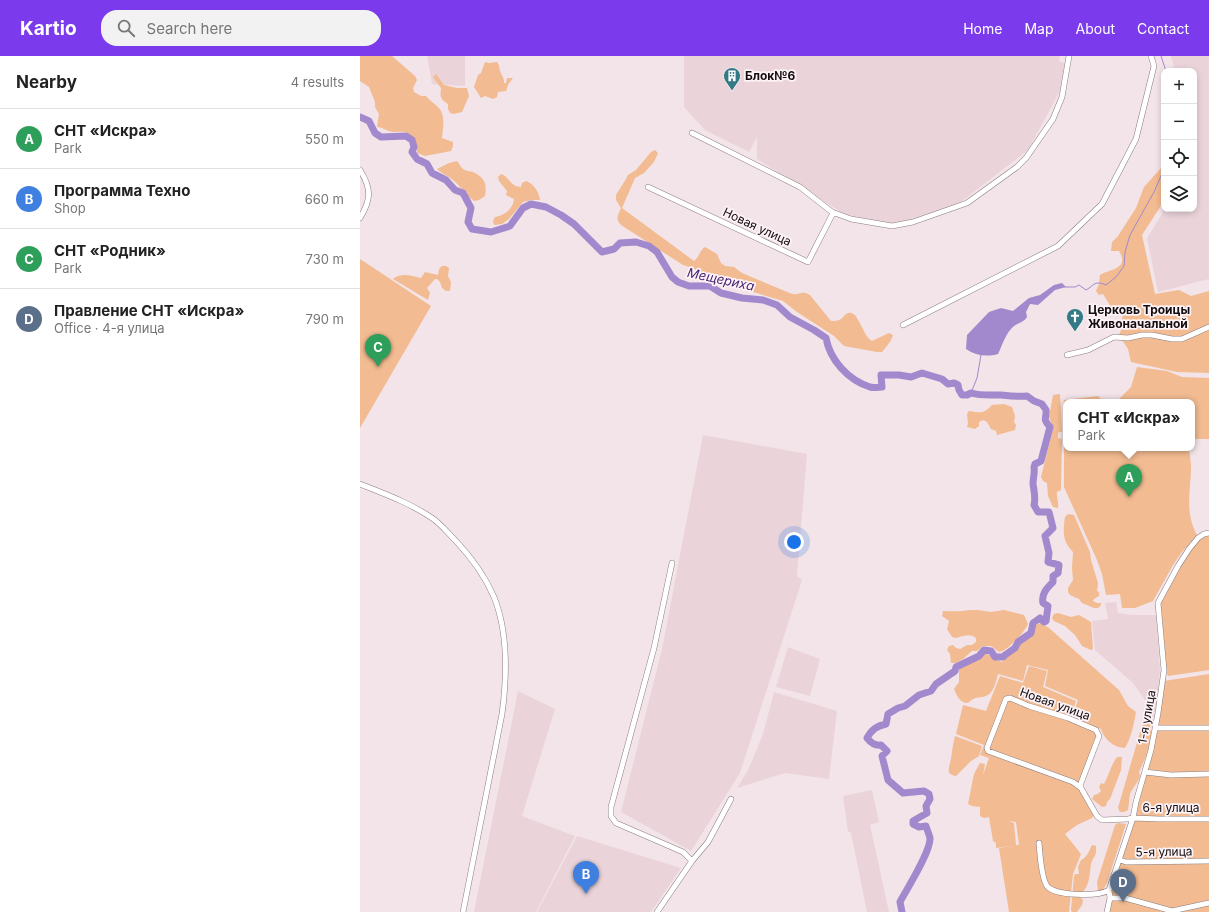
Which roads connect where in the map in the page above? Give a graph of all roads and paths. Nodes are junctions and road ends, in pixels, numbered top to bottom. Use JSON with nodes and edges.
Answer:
{"nodes":[{"id":1,"x":1069,"y":56,"type":"edge"},
{"id":2,"x":1151,"y":56,"type":"edge"},
{"id":3,"x":692,"y":133,"type":"dead end"},
{"id":4,"x":360,"y":170,"type":"edge"},
{"id":5,"x":648,"y":187,"type":"dead end"},
{"id":6,"x":833,"y":213,"type":"junction"},
{"id":7,"x":360,"y":218,"type":"edge"},
{"id":8,"x":903,"y":325,"type":"dead end"},
{"id":9,"x":1209,"y":327,"type":"edge"},
{"id":10,"x":1067,"y":355,"type":"dead end"},
{"id":11,"x":360,"y":484,"type":"edge"},
{"id":12,"x":1207,"y":534,"type":"edge"},
{"id":13,"x":672,"y":563,"type":"dead end"},
{"id":14,"x":1155,"y":728,"type":"junction"},
{"id":15,"x":1209,"y":728,"type":"edge"},
{"id":16,"x":1145,"y":772,"type":"junction"},
{"id":17,"x":1209,"y":774,"type":"edge"},
{"id":18,"x":1081,"y":788,"type":"junction"},
{"id":19,"x":732,"y":799,"type":"dead end"},
{"id":20,"x":1133,"y":818,"type":"junction"},
{"id":21,"x":1209,"y":819,"type":"edge"},
{"id":22,"x":1039,"y":843,"type":"dead end"},
{"id":23,"x":1120,"y":860,"type":"junction"},
{"id":24,"x":692,"y":861,"type":"junction"},
{"id":25,"x":1209,"y":861,"type":"edge"},
{"id":26,"x":1109,"y":890,"type":"junction"},
{"id":27,"x":1110,"y":898,"type":"junction"},
{"id":28,"x":1209,"y":903,"type":"edge"},
{"id":29,"x":463,"y":912,"type":"edge"},
{"id":30,"x":657,"y":912,"type":"edge"},
{"id":31,"x":1107,"y":912,"type":"edge"}],
"edges":[{"from":1,"to":6,"type":"street"},
{"from":2,"to":8,"type":"street"},
{"from":3,"to":6,"type":"street"},
{"from":4,"to":7,"type":"street"},
{"from":5,"to":6,"type":"street","name":"Новая улица"},
{"from":9,"to":10,"type":"street"},
{"from":11,"to":29,"type":"street"},
{"from":12,"to":14,"type":"street","name":"1-я улица"},
{"from":13,"to":24,"type":"street"},
{"from":14,"to":15,"type":"street"},
{"from":14,"to":16,"type":"street","name":"1-я улица"},
{"from":16,"to":17,"type":"street"},
{"from":16,"to":20,"type":"street","name":"1-я улица"},
{"from":18,"to":18,"type":"street","name":"Новая улица"},
{"from":18,"to":20,"type":"street"},
{"from":19,"to":24,"type":"street"},
{"from":20,"to":21,"type":"street","name":"6-я улица"},
{"from":20,"to":23,"type":"street","name":"1-я улица"},
{"from":22,"to":26,"type":"street"},
{"from":23,"to":25,"type":"street","name":"5-я улица"},
{"from":23,"to":26,"type":"street","name":"1-я улица"},
{"from":24,"to":30,"type":"street"},
{"from":26,"to":27,"type":"street","name":"1-я улица"},
{"from":27,"to":28,"type":"street"},
{"from":27,"to":31,"type":"street","name":"1-я улица"}]}
